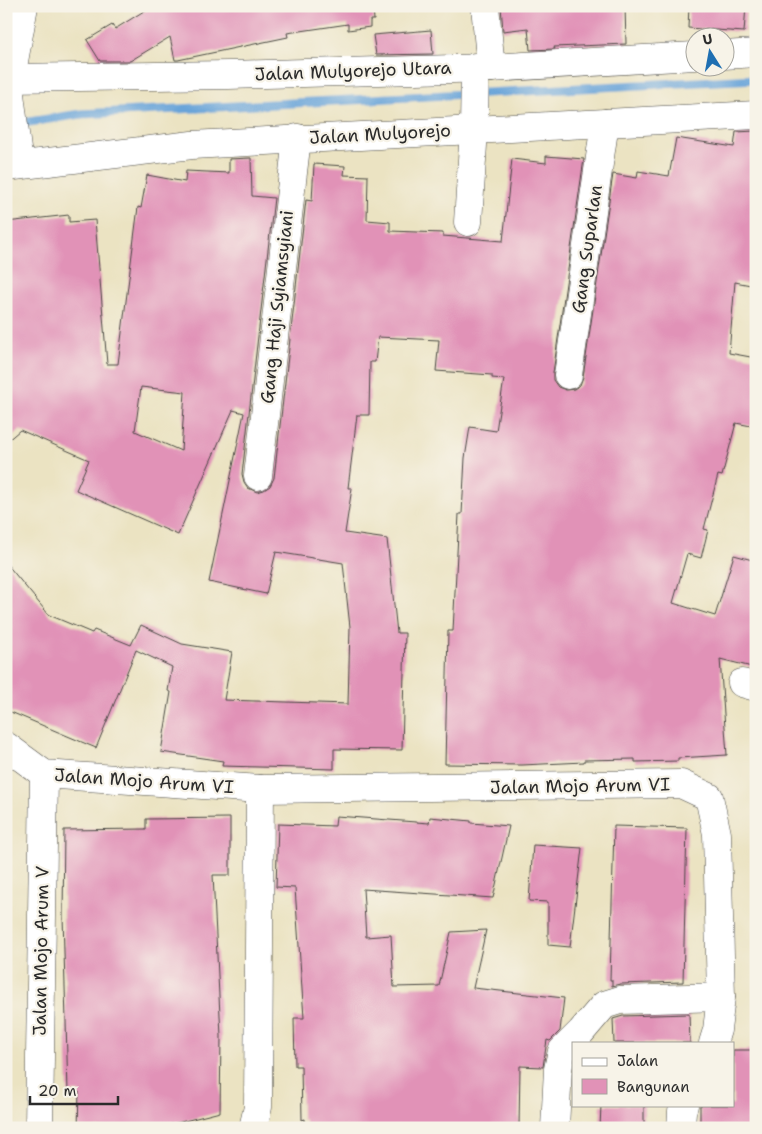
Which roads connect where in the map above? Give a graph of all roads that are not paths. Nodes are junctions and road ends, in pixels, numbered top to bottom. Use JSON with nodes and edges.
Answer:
{"nodes":[{"id":1,"x":24,"y":6,"type":"edge"},
{"id":2,"x":485,"y":6,"type":"edge"},
{"id":3,"x":756,"y":53,"type":"edge"},
{"id":4,"x":734,"y":54,"type":"edge"},
{"id":5,"x":684,"y":57,"type":"edge"},
{"id":6,"x":480,"y":73,"type":"junction"},
{"id":7,"x":9,"y":84,"type":"edge"},
{"id":8,"x":756,"y":115,"type":"edge"},
{"id":9,"x":474,"y":121,"type":"junction"},
{"id":10,"x":605,"y":123,"type":"junction"},
{"id":11,"x":297,"y":138,"type":"junction"},
{"id":12,"x":13,"y":166,"type":"edge"},
{"id":13,"x":468,"y":222,"type":"dead end"},
{"id":14,"x":568,"y":375,"type":"dead end"},
{"id":15,"x":258,"y":476,"type":"dead end"},
{"id":16,"x":6,"y":746,"type":"edge"},
{"id":17,"x":44,"y":774,"type":"junction"},
{"id":18,"x":260,"y":789,"type":"junction"},
{"id":19,"x":721,"y":997,"type":"junction"},
{"id":20,"x":713,"y":1042,"type":"edge"},
{"id":21,"x":684,"y":1106,"type":"edge"},
{"id":22,"x":39,"y":1128,"type":"edge"},
{"id":23,"x":253,"y":1128,"type":"edge"},
{"id":24,"x":555,"y":1128,"type":"edge"},
{"id":25,"x":681,"y":1128,"type":"edge"}],
"edges":[{"from":1,"to":7,"type":"street"},
{"from":2,"to":6,"type":"street"},
{"from":3,"to":4,"type":"street"},
{"from":5,"to":6,"type":"street","name":"Jalan Mulyorejo Utara"},
{"from":6,"to":7,"type":"street","name":"Jalan Mulyorejo Utara"},
{"from":6,"to":9,"type":"street"},
{"from":7,"to":12,"type":"street"},
{"from":8,"to":10,"type":"street","name":"Jalan Mulyorejo"},
{"from":9,"to":10,"type":"street","name":"Jalan Mulyorejo"},
{"from":9,"to":11,"type":"street","name":"Jalan Mulyorejo"},
{"from":9,"to":13,"type":"street"},
{"from":10,"to":14,"type":"street","name":"Gang Suparlan"},
{"from":11,"to":12,"type":"street","name":"Jalan Mulyorejo"},
{"from":11,"to":15,"type":"street","name":"Gang Haji Syiamsyiani"},
{"from":16,"to":17,"type":"street","name":"Jalan Mojo Arum VI"},
{"from":17,"to":18,"type":"street","name":"Jalan Mojo Arum VI"},
{"from":17,"to":22,"type":"street","name":"Jalan Mojo Arum V"},
{"from":18,"to":19,"type":"street","name":"Jalan Mojo Arum VI"},
{"from":18,"to":23,"type":"street"},
{"from":19,"to":20,"type":"street","name":"Jalan Mojo Arum VI"},
{"from":19,"to":24,"type":"street"},
{"from":21,"to":25,"type":"street"}]}
